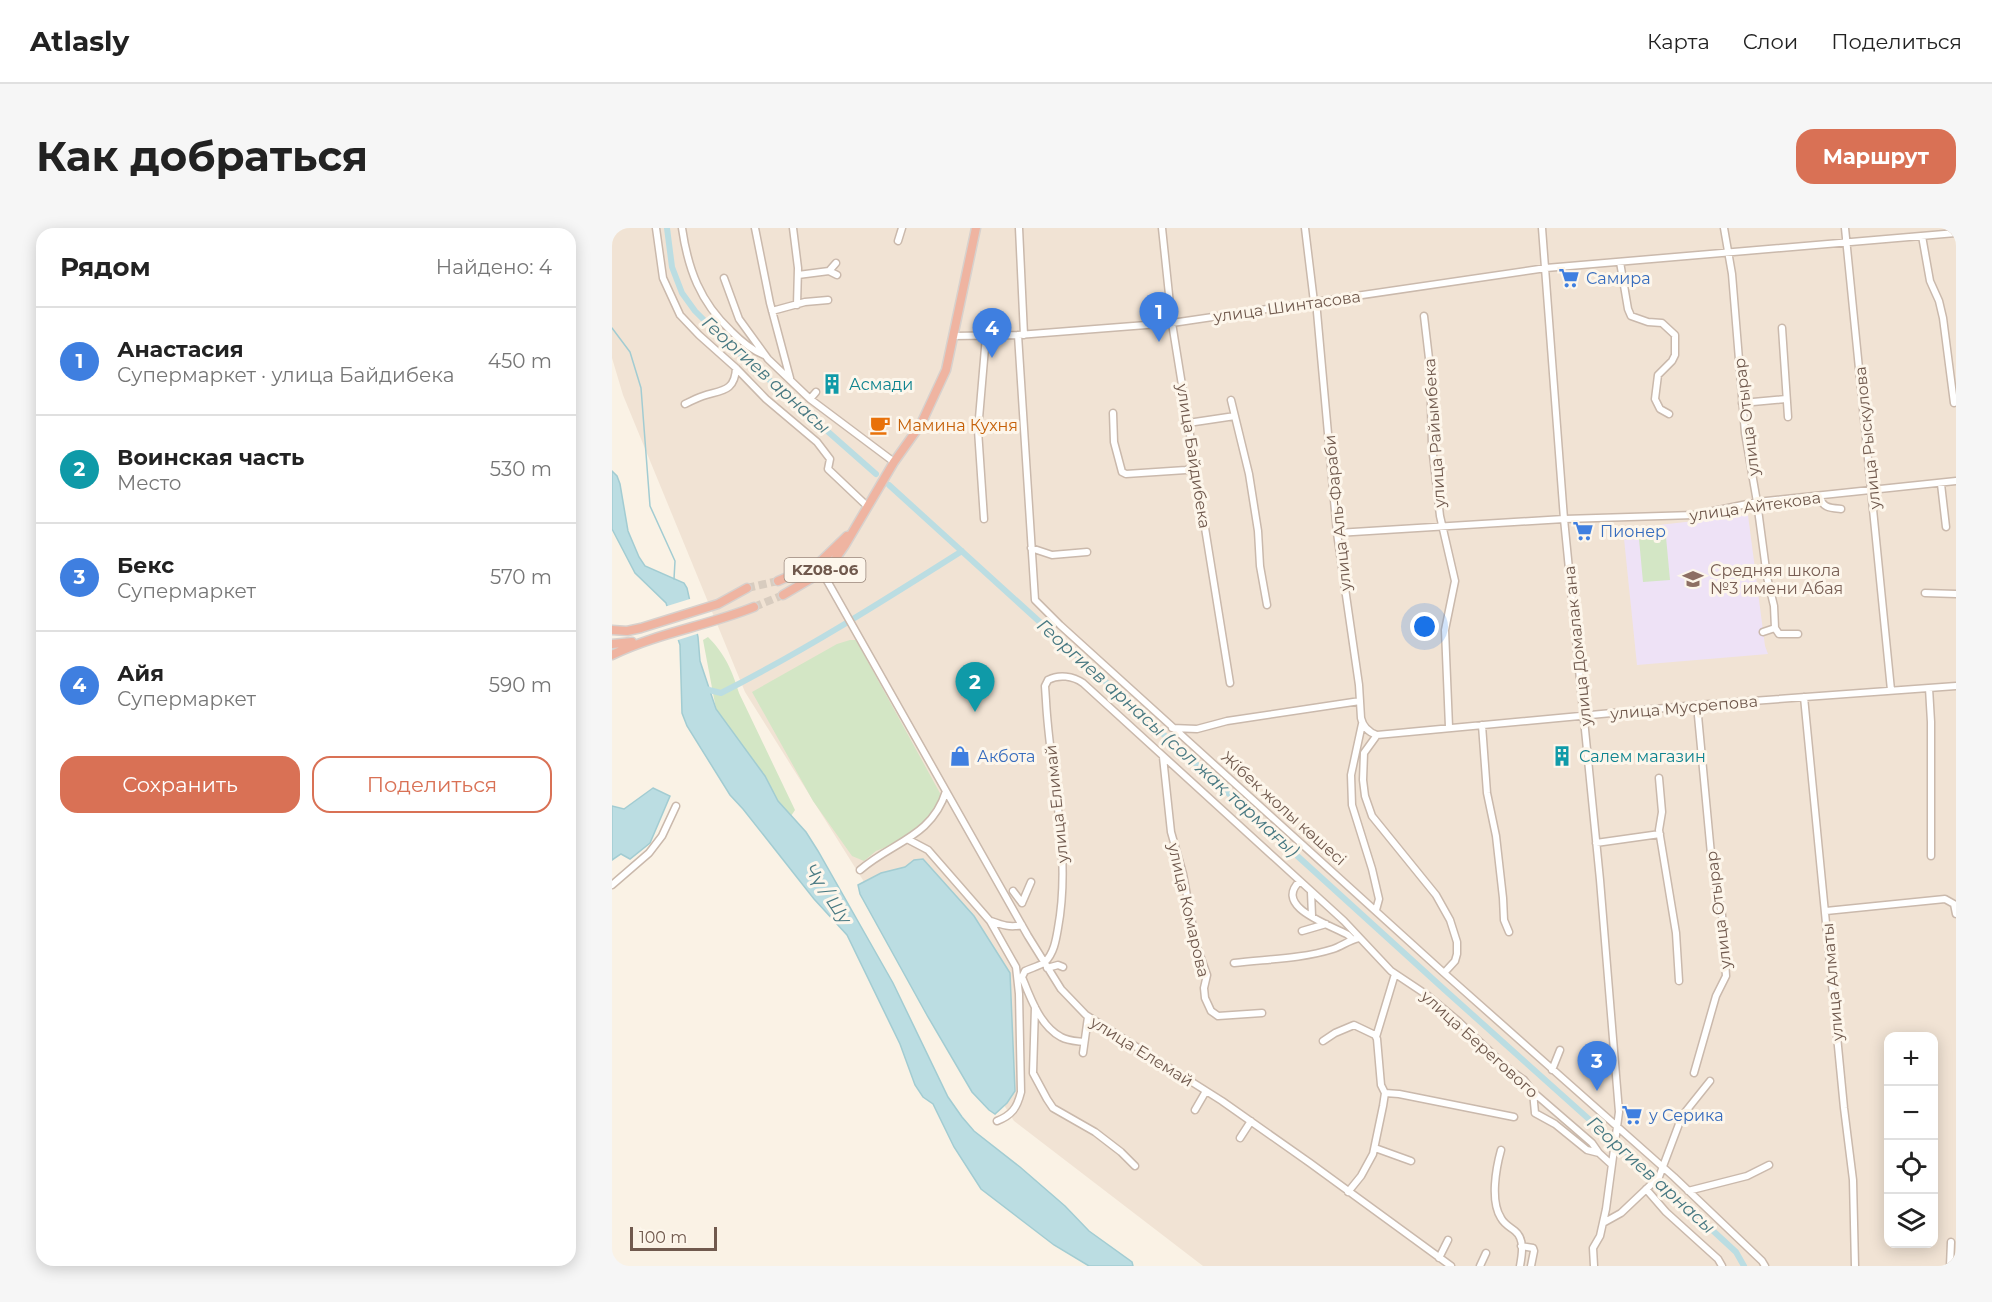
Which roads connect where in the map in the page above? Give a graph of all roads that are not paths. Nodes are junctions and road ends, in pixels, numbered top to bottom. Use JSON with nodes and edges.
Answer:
{"nodes":[{"id":1,"x":656,"y":228,"type":"edge"},
{"id":2,"x":682,"y":228,"type":"edge"},
{"id":3,"x":755,"y":228,"type":"edge"},
{"id":4,"x":793,"y":228,"type":"edge"},
{"id":5,"x":902,"y":228,"type":"edge"},
{"id":6,"x":976,"y":228,"type":"edge"},
{"id":7,"x":1019,"y":228,"type":"edge"},
{"id":8,"x":1162,"y":228,"type":"edge"},
{"id":9,"x":1305,"y":228,"type":"edge"},
{"id":10,"x":1542,"y":228,"type":"edge"},
{"id":11,"x":1724,"y":228,"type":"edge"},
{"id":12,"x":1845,"y":228,"type":"edge"},
{"id":13,"x":1956,"y":232,"type":"edge"},
{"id":14,"x":1922,"y":236,"type":"junction"},
{"id":15,"x":898,"y":241,"type":"dead end"},
{"id":16,"x":1846,"y":242,"type":"junction"},
{"id":17,"x":1728,"y":253,"type":"junction"},
{"id":18,"x":1620,"y":262,"type":"junction"},
{"id":19,"x":836,"y":263,"type":"dead end"},
{"id":20,"x":1546,"y":268,"type":"junction"},
{"id":21,"x":830,"y":271,"type":"junction"},
{"id":22,"x":798,"y":275,"type":"junction"},
{"id":23,"x":837,"y":275,"type":"dead end"},
{"id":24,"x":724,"y":278,"type":"dead end"},
{"id":25,"x":828,"y":300,"type":"dead end"},
{"id":26,"x":1315,"y":302,"type":"junction"},
{"id":27,"x":797,"y":306,"type":"junction"},
{"id":28,"x":772,"y":311,"type":"junction"},
{"id":29,"x":1424,"y":316,"type":"dead end"},
{"id":30,"x":1172,"y":323,"type":"junction"},
{"id":31,"x":1782,"y":328,"type":"dead end"},
{"id":32,"x":1021,"y":335,"type":"junction"},
{"id":33,"x":953,"y":336,"type":"junction"},
{"id":34,"x":986,"y":336,"type":"junction"},
{"id":35,"x":765,"y":356,"type":"junction"},
{"id":36,"x":736,"y":368,"type":"junction"},
{"id":37,"x":790,"y":379,"type":"junction"},
{"id":38,"x":816,"y":392,"type":"dead end"},
{"id":39,"x":810,"y":399,"type":"junction"},
{"id":40,"x":1786,"y":399,"type":"junction"},
{"id":41,"x":1231,"y":400,"type":"dead end"},
{"id":42,"x":1742,"y":403,"type":"junction"},
{"id":43,"x":1954,"y":403,"type":"dead end"},
{"id":44,"x":685,"y":404,"type":"dead end"},
{"id":45,"x":1113,"y":413,"type":"dead end"},
{"id":46,"x":1669,"y":414,"type":"dead end"},
{"id":47,"x":1235,"y":416,"type":"junction"},
{"id":48,"x":1788,"y":417,"type":"dead end"},
{"id":49,"x":1188,"y":423,"type":"junction"},
{"id":50,"x":894,"y":462,"type":"junction"},
{"id":51,"x":1195,"y":466,"type":"junction"},
{"id":52,"x":1956,"y":481,"type":"edge"},
{"id":53,"x":1941,"y":484,"type":"junction"},
{"id":54,"x":1872,"y":491,"type":"junction"},
{"id":55,"x":1820,"y":496,"type":"junction"},
{"id":56,"x":1757,"y":502,"type":"junction"},
{"id":57,"x":867,"y":506,"type":"junction"},
{"id":58,"x":1841,"y":509,"type":"dead end"},
{"id":59,"x":984,"y":519,"type":"dead end"},
{"id":60,"x":1564,"y":519,"type":"junction"},
{"id":61,"x":1443,"y":527,"type":"junction"},
{"id":62,"x":1946,"y":527,"type":"dead end"},
{"id":63,"x":1337,"y":533,"type":"junction"},
{"id":64,"x":1031,"y":548,"type":"junction"},
{"id":65,"x":1087,"y":552,"type":"dead end"},
{"id":66,"x":820,"y":568,"type":"junction"},
{"id":67,"x":778,"y":581,"type":"tunnel mouth"},
{"id":68,"x":747,"y":588,"type":"tunnel mouth"},
{"id":69,"x":1925,"y":593,"type":"dead end"},
{"id":70,"x":1956,"y":594,"type":"edge"},
{"id":71,"x":783,"y":595,"type":"tunnel mouth"},
{"id":72,"x":1267,"y":605,"type":"dead end"},
{"id":73,"x":754,"y":607,"type":"tunnel mouth"},
{"id":74,"x":1775,"y":628,"type":"junction"},
{"id":75,"x":613,"y":630,"type":"edge"},
{"id":76,"x":1762,"y":632,"type":"dead end"},
{"id":77,"x":1798,"y":634,"type":"dead end"},
{"id":78,"x":640,"y":642,"type":"junction"},
{"id":79,"x":612,"y":644,"type":"edge"},
{"id":80,"x":612,"y":656,"type":"edge"},
{"id":81,"x":1083,"y":683,"type":"joint"},
{"id":82,"x":1230,"y":683,"type":"dead end"},
{"id":83,"x":1956,"y":686,"type":"edge"},
{"id":84,"x":1929,"y":688,"type":"junction"},
{"id":85,"x":1891,"y":690,"type":"junction"},
{"id":86,"x":1804,"y":697,"type":"junction"},
{"id":87,"x":1360,"y":701,"type":"junction"},
{"id":88,"x":1697,"y":705,"type":"junction"},
{"id":89,"x":1585,"y":716,"type":"junction"},
{"id":90,"x":1362,"y":723,"type":"junction"},
{"id":91,"x":1482,"y":725,"type":"junction"},
{"id":92,"x":1172,"y":728,"type":"junction"},
{"id":93,"x":1449,"y":728,"type":"junction"},
{"id":94,"x":1377,"y":735,"type":"junction"},
{"id":95,"x":1162,"y":756,"type":"junction"},
{"id":96,"x":1659,"y":778,"type":"dead end"},
{"id":97,"x":946,"y":791,"type":"junction"},
{"id":98,"x":676,"y":806,"type":"dead end"},
{"id":99,"x":1660,"y":834,"type":"junction"},
{"id":100,"x":909,"y":840,"type":"junction"},
{"id":101,"x":1596,"y":843,"type":"junction"},
{"id":102,"x":1931,"y":856,"type":"dead end"},
{"id":103,"x":860,"y":870,"type":"dead end"},
{"id":104,"x":1300,"y":881,"type":"junction"},
{"id":105,"x":1031,"y":882,"type":"dead end"},
{"id":106,"x":612,"y":885,"type":"edge"},
{"id":107,"x":1013,"y":891,"type":"dead end"},
{"id":108,"x":1311,"y":892,"type":"junction"},
{"id":109,"x":1953,"y":900,"type":"edge"},
{"id":110,"x":1376,"y":910,"type":"junction"},
{"id":111,"x":1826,"y":911,"type":"junction"},
{"id":112,"x":1956,"y":914,"type":"edge"},
{"id":113,"x":1312,"y":916,"type":"junction"},
{"id":114,"x":990,"y":921,"type":"junction"},
{"id":115,"x":1327,"y":924,"type":"junction"},
{"id":116,"x":1022,"y":925,"type":"junction"},
{"id":117,"x":1011,"y":927,"type":"junction"},
{"id":118,"x":1302,"y":931,"type":"dead end"},
{"id":119,"x":1509,"y":932,"type":"dead end"},
{"id":120,"x":998,"y":934,"type":"junction"},
{"id":121,"x":1355,"y":939,"type":"junction"},
{"id":122,"x":1234,"y":963,"type":"dead end"},
{"id":123,"x":1046,"y":965,"type":"junction"},
{"id":124,"x":1063,"y":967,"type":"dead end"},
{"id":125,"x":1444,"y":973,"type":"junction"},
{"id":126,"x":1395,"y":974,"type":"junction"},
{"id":127,"x":1679,"y":981,"type":"dead end"},
{"id":128,"x":1035,"y":1007,"type":"junction"},
{"id":129,"x":1262,"y":1013,"type":"dead end"},
{"id":130,"x":1088,"y":1017,"type":"junction"},
{"id":131,"x":1356,"y":1017,"type":"dead end"},
{"id":132,"x":1354,"y":1025,"type":"junction"},
{"id":133,"x":1376,"y":1037,"type":"junction"},
{"id":134,"x":1323,"y":1041,"type":"dead end"},
{"id":135,"x":1084,"y":1042,"type":"junction"},
{"id":136,"x":1560,"y":1050,"type":"dead end"},
{"id":137,"x":1083,"y":1053,"type":"dead end"},
{"id":138,"x":1552,"y":1070,"type":"junction"},
{"id":139,"x":1694,"y":1073,"type":"dead end"},
{"id":140,"x":1710,"y":1082,"type":"dead end"},
{"id":141,"x":1206,"y":1091,"type":"junction"},
{"id":142,"x":1533,"y":1092,"type":"junction"},
{"id":143,"x":1385,"y":1093,"type":"junction"},
{"id":144,"x":1195,"y":1110,"type":"dead end"},
{"id":145,"x":1514,"y":1117,"type":"dead end"},
{"id":146,"x":997,"y":1121,"type":"dead end"},
{"id":147,"x":1251,"y":1121,"type":"junction"},
{"id":148,"x":1618,"y":1132,"type":"junction"},
{"id":149,"x":1240,"y":1138,"type":"dead end"},
{"id":150,"x":1374,"y":1148,"type":"junction"},
{"id":151,"x":1501,"y":1150,"type":"dead end"},
{"id":152,"x":1599,"y":1153,"type":"junction"},
{"id":153,"x":1411,"y":1161,"type":"dead end"},
{"id":154,"x":1611,"y":1164,"type":"junction"},
{"id":155,"x":1769,"y":1165,"type":"dead end"},
{"id":156,"x":1135,"y":1166,"type":"dead end"},
{"id":157,"x":1662,"y":1168,"type":"junction"},
{"id":158,"x":1648,"y":1189,"type":"junction"},
{"id":159,"x":1688,"y":1191,"type":"junction"},
{"id":160,"x":1348,"y":1192,"type":"junction"},
{"id":161,"x":1603,"y":1223,"type":"junction"},
{"id":162,"x":1448,"y":1239,"type":"dead end"},
{"id":163,"x":1951,"y":1242,"type":"dead end"},
{"id":164,"x":1521,"y":1246,"type":"junction"},
{"id":165,"x":1486,"y":1253,"type":"dead end"},
{"id":166,"x":1439,"y":1258,"type":"junction"},
{"id":167,"x":1451,"y":1266,"type":"edge"},
{"id":168,"x":1480,"y":1266,"type":"edge"},
{"id":169,"x":1520,"y":1266,"type":"edge"},
{"id":170,"x":1531,"y":1266,"type":"edge"},
{"id":171,"x":1594,"y":1266,"type":"edge"},
{"id":172,"x":1722,"y":1266,"type":"edge"},
{"id":173,"x":1765,"y":1266,"type":"edge"},
{"id":174,"x":1855,"y":1266,"type":"edge"},
{"id":175,"x":1950,"y":1266,"type":"edge"}],
"edges":[{"from":1,"to":36,"type":"street"},
{"from":2,"to":35,"type":"street"},
{"from":3,"to":28,"type":"street"},
{"from":4,"to":22,"type":"street"},
{"from":5,"to":15,"type":"street"},
{"from":6,"to":33,"type":"highway","number":"KZ08-06"},
{"from":7,"to":32,"type":"street"},
{"from":8,"to":30,"type":"street","name":"улица Байдибека"},
{"from":9,"to":26,"type":"street","name":"улица Аль-Фараби"},
{"from":10,"to":20,"type":"street","name":"улица Домалак ана"},
{"from":11,"to":17,"type":"street","name":"улица Отырар"},
{"from":12,"to":16,"type":"street","name":"улица Рыскулова"},
{"from":13,"to":14,"type":"street","name":"улица Шинтасова"},
{"from":14,"to":16,"type":"street","name":"улица Шинтасова"},
{"from":14,"to":43,"type":"street"},
{"from":16,"to":17,"type":"street","name":"улица Шинтасова"},
{"from":16,"to":54,"type":"street","name":"улица Рыскулова"},
{"from":17,"to":18,"type":"street","name":"улица Шинтасова"},
{"from":17,"to":42,"type":"street","name":"улица Отырар"},
{"from":18,"to":20,"type":"street","name":"улица Шинтасова"},
{"from":18,"to":46,"type":"street"},
{"from":19,"to":21,"type":"street"},
{"from":20,"to":26,"type":"street","name":"улица Шинтасова"},
{"from":20,"to":60,"type":"street","name":"улица Домалак ана"},
{"from":21,"to":22,"type":"street"},
{"from":21,"to":23,"type":"street"},
{"from":22,"to":27,"type":"street"},
{"from":24,"to":35,"type":"street"},
{"from":25,"to":27,"type":"street"},
{"from":26,"to":30,"type":"street","name":"улица Шинтасова"},
{"from":26,"to":63,"type":"street","name":"улица Аль-Фараби"},
{"from":27,"to":28,"type":"street"},
{"from":28,"to":37,"type":"street"},
{"from":29,"to":61,"type":"street","name":"улица Райымбека"},
{"from":30,"to":32,"type":"street","name":"улица Шинтасова"},
{"from":30,"to":49,"type":"street","name":"улица Байдибека"},
{"from":31,"to":40,"type":"street"},
{"from":32,"to":34,"type":"street","name":"улица Шинтасова"},
{"from":32,"to":64,"type":"street"},
{"from":33,"to":34,"type":"street","name":"улица Шинтасова"},
{"from":33,"to":50,"type":"highway","number":"KZ08-06"},
{"from":34,"to":59,"type":"street"},
{"from":35,"to":37,"type":"street"},
{"from":36,"to":44,"type":"street"},
{"from":36,"to":57,"type":"street"},
{"from":37,"to":39,"type":"street"},
{"from":38,"to":39,"type":"street"},
{"from":39,"to":50,"type":"street"},
{"from":40,"to":42,"type":"street"},
{"from":40,"to":48,"type":"street"},
{"from":41,"to":47,"type":"street"},
{"from":42,"to":56,"type":"street","name":"улица Отырар"},
{"from":45,"to":51,"type":"street"},
{"from":47,"to":49,"type":"street"},
{"from":47,"to":72,"type":"street"},
{"from":49,"to":51,"type":"street","name":"улица Байдибека"},
{"from":50,"to":57,"type":"highway","number":"KZ08-06"},
{"from":51,"to":82,"type":"street","name":"улица Байдибека"},
{"from":52,"to":53,"type":"street","name":"улица Айтекова"},
{"from":53,"to":54,"type":"street","name":"улица Айтекова"},
{"from":53,"to":62,"type":"street"},
{"from":54,"to":55,"type":"street","name":"улица Айтекова"},
{"from":54,"to":85,"type":"street","name":"улица Рыскулова"},
{"from":55,"to":56,"type":"street","name":"улица Айтекова"},
{"from":55,"to":58,"type":"street"},
{"from":56,"to":60,"type":"street","name":"улица Айтекова"},
{"from":56,"to":74,"type":"street","name":"улица Отырар"},
{"from":57,"to":66,"type":"highway","number":"KZ08-06"},
{"from":60,"to":61,"type":"street","name":"улица Айтекова"},
{"from":60,"to":89,"type":"street","name":"улица Домалак ана"},
{"from":61,"to":63,"type":"street","name":"улица Айтекова"},
{"from":61,"to":93,"type":"street","name":"улица Райымбека"},
{"from":63,"to":87,"type":"street","name":"улица Аль-Фараби"},
{"from":64,"to":65,"type":"street"},
{"from":64,"to":92,"type":"street","name":"Жібек жолы көшесі"},
{"from":66,"to":67,"type":"highway","number":"KZ08-06"},
{"from":66,"to":71,"type":"highway","number":"KZ08-06"},
{"from":66,"to":97,"type":"street","name":"улица Елемай"},
{"from":68,"to":75,"type":"highway"},
{"from":69,"to":70,"type":"street"},
{"from":73,"to":78,"type":"highway"},
{"from":74,"to":76,"type":"street"},
{"from":74,"to":77,"type":"street"},
{"from":78,"to":79,"type":"highway"},
{"from":78,"to":80,"type":"highway"},
{"from":81,"to":95,"type":"street","name":"улица Берегового"},
{"from":81,"to":123,"type":"street","name":"улица Елимай"},
{"from":83,"to":84,"type":"street","name":"улица Мусрепова"},
{"from":84,"to":85,"type":"street","name":"улица Мусрепова"},
{"from":84,"to":102,"type":"street"},
{"from":85,"to":86,"type":"street","name":"улица Мусрепова"},
{"from":86,"to":88,"type":"street","name":"улица Мусрепова"},
{"from":86,"to":111,"type":"street","name":"улица Алматы"},
{"from":87,"to":90,"type":"street","name":"улица Аль-Фараби"},
{"from":87,"to":92,"type":"street"},
{"from":88,"to":89,"type":"street","name":"улица Мусрепова"},
{"from":88,"to":139,"type":"street","name":"улица Отырар"},
{"from":89,"to":91,"type":"street","name":"улица Мусрепова"},
{"from":89,"to":101,"type":"street","name":"улица Домалак ана"},
{"from":90,"to":94,"type":"street"},
{"from":90,"to":110,"type":"street","name":"улица Аль-Фараби"},
{"from":91,"to":93,"type":"street","name":"улица Мусрепова"},
{"from":91,"to":119,"type":"street"},
{"from":92,"to":110,"type":"street","name":"Жібек жолы көшесі"},
{"from":93,"to":94,"type":"street","name":"улица Мусрепова"},
{"from":94,"to":125,"type":"street"},
{"from":95,"to":104,"type":"street","name":"улица Берегового"},
{"from":95,"to":129,"type":"street","name":"улица Комарова"},
{"from":96,"to":99,"type":"street"},
{"from":97,"to":100,"type":"street"},
{"from":97,"to":116,"type":"street","name":"улица Елемай"},
{"from":98,"to":106,"type":"street"},
{"from":99,"to":101,"type":"street"},
{"from":99,"to":127,"type":"street"},
{"from":100,"to":103,"type":"street"},
{"from":100,"to":114,"type":"street"},
{"from":101,"to":148,"type":"street","name":"улица Домалак ана"},
{"from":104,"to":108,"type":"street","name":"улица Берегового"},
{"from":104,"to":113,"type":"street"},
{"from":105,"to":107,"type":"street"},
{"from":108,"to":113,"type":"street"},
{"from":108,"to":121,"type":"street","name":"улица Берегового"},
{"from":109,"to":111,"type":"street"},
{"from":109,"to":112,"type":"street"},
{"from":110,"to":125,"type":"street"},
{"from":111,"to":174,"type":"street","name":"улица Алматы"},
{"from":113,"to":115,"type":"street"},
{"from":114,"to":117,"type":"street"},
{"from":114,"to":120,"type":"street"},
{"from":115,"to":118,"type":"street"},
{"from":115,"to":121,"type":"street"},
{"from":116,"to":117,"type":"street"},
{"from":116,"to":123,"type":"street","name":"улица Елемай"},
{"from":117,"to":120,"type":"street"},
{"from":120,"to":146,"type":"street"},
{"from":121,"to":122,"type":"street"},
{"from":121,"to":126,"type":"street","name":"улица Берегового"},
{"from":123,"to":124,"type":"street"},
{"from":123,"to":128,"type":"street"},
{"from":123,"to":130,"type":"street","name":"улица Елемай"},
{"from":125,"to":138,"type":"street"},
{"from":126,"to":133,"type":"street"},
{"from":126,"to":142,"type":"street","name":"улица Берегового"},
{"from":128,"to":135,"type":"street"},
{"from":128,"to":156,"type":"street"},
{"from":130,"to":135,"type":"street"},
{"from":130,"to":141,"type":"street","name":"улица Елемай"},
{"from":131,"to":132,"type":"street"},
{"from":132,"to":133,"type":"street"},
{"from":132,"to":134,"type":"street"},
{"from":133,"to":143,"type":"street"},
{"from":135,"to":137,"type":"street"},
{"from":136,"to":138,"type":"street"},
{"from":138,"to":148,"type":"street"},
{"from":140,"to":157,"type":"street"},
{"from":141,"to":144,"type":"street"},
{"from":141,"to":147,"type":"street","name":"улица Елемай"},
{"from":142,"to":152,"type":"street","name":"улица Берегового"},
{"from":142,"to":152,"type":"street","name":"улица Берегового"},
{"from":143,"to":145,"type":"street"},
{"from":143,"to":150,"type":"street"},
{"from":147,"to":149,"type":"street"},
{"from":147,"to":160,"type":"street","name":"улица Елемай"},
{"from":148,"to":154,"type":"street","name":"улица Домалак ана"},
{"from":148,"to":157,"type":"street"},
{"from":150,"to":153,"type":"street"},
{"from":150,"to":160,"type":"street"},
{"from":151,"to":164,"type":"street"},
{"from":152,"to":154,"type":"street","name":"улица Берегового"},
{"from":154,"to":161,"type":"street"},
{"from":155,"to":159,"type":"street"},
{"from":157,"to":158,"type":"street"},
{"from":157,"to":159,"type":"street"},
{"from":158,"to":161,"type":"street"},
{"from":158,"to":172,"type":"street"},
{"from":159,"to":173,"type":"street"},
{"from":160,"to":166,"type":"street","name":"улица Елемай"},
{"from":161,"to":171,"type":"street"},
{"from":162,"to":166,"type":"street"},
{"from":163,"to":175,"type":"street"},
{"from":164,"to":169,"type":"street"},
{"from":164,"to":170,"type":"street"},
{"from":165,"to":168,"type":"street"},
{"from":166,"to":167,"type":"street","name":"улица Елемай"}]}
